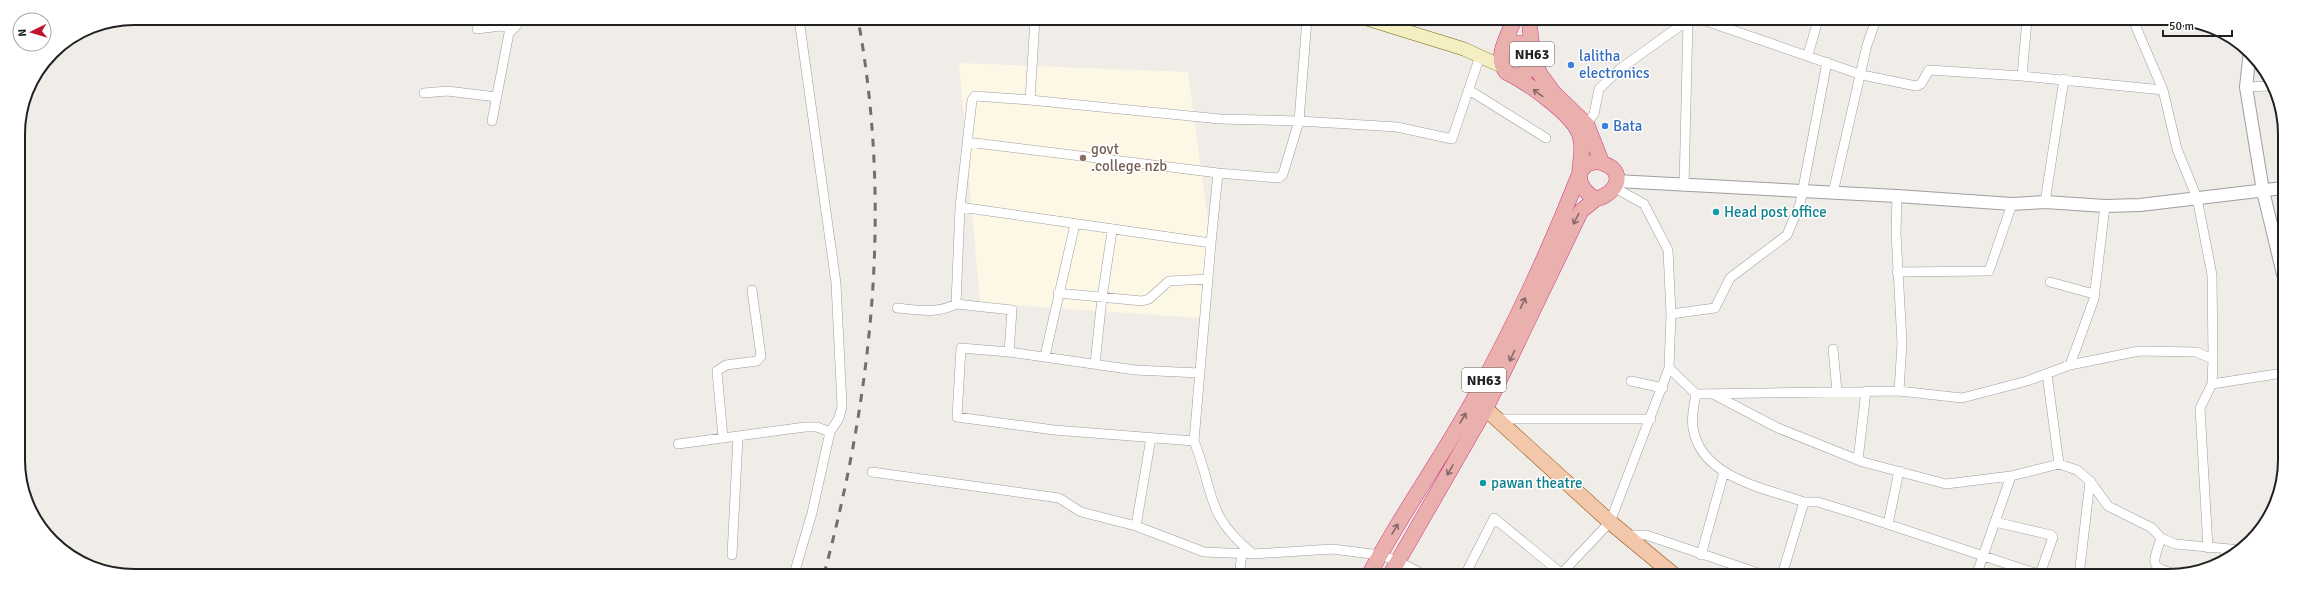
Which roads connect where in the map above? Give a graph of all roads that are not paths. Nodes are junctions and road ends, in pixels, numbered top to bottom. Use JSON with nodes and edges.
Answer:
{"nodes":[{"id":1,"x":505,"y":25,"type":"edge"},
{"id":2,"x":515,"y":25,"type":"edge"},
{"id":3,"x":800,"y":25,"type":"edge"},
{"id":4,"x":1034,"y":25,"type":"edge"},
{"id":5,"x":1307,"y":25,"type":"edge"},
{"id":6,"x":1386,"y":25,"type":"edge"},
{"id":7,"x":1512,"y":25,"type":"edge"},
{"id":8,"x":1530,"y":25,"type":"edge"},
{"id":9,"x":1681,"y":25,"type":"edge"},
{"id":10,"x":1688,"y":25,"type":"edge"},
{"id":11,"x":1718,"y":25,"type":"edge"},
{"id":12,"x":1817,"y":25,"type":"edge"},
{"id":13,"x":1874,"y":25,"type":"edge"},
{"id":14,"x":2027,"y":25,"type":"edge"},
{"id":15,"x":2135,"y":25,"type":"edge"},
{"id":16,"x":477,"y":29,"type":"dead end"},
{"id":17,"x":1504,"y":47,"type":"junction"},
{"id":18,"x":1808,"y":55,"type":"junction"},
{"id":19,"x":1480,"y":56,"type":"junction"},
{"id":20,"x":1533,"y":57,"type":"junction"},
{"id":21,"x":2249,"y":60,"type":"edge"},
{"id":22,"x":1827,"y":62,"type":"junction"},
{"id":23,"x":1501,"y":66,"type":"junction"},
{"id":24,"x":1862,"y":75,"type":"junction"},
{"id":25,"x":1513,"y":76,"type":"junction"},
{"id":26,"x":2022,"y":76,"type":"junction"},
{"id":27,"x":2064,"y":79,"type":"junction"},
{"id":28,"x":2267,"y":86,"type":"edge"},
{"id":29,"x":2246,"y":87,"type":"junction"},
{"id":30,"x":1469,"y":90,"type":"junction"},
{"id":31,"x":2163,"y":90,"type":"junction"},
{"id":32,"x":424,"y":93,"type":"dead end"},
{"id":33,"x":497,"y":97,"type":"junction"},
{"id":34,"x":1030,"y":100,"type":"junction"},
{"id":35,"x":492,"y":120,"type":"dead end"},
{"id":36,"x":1299,"y":121,"type":"junction"},
{"id":37,"x":1583,"y":129,"type":"junction"},
{"id":38,"x":1546,"y":138,"type":"dead end"},
{"id":39,"x":967,"y":142,"type":"junction"},
{"id":40,"x":1602,"y":163,"type":"junction"},
{"id":41,"x":1218,"y":173,"type":"junction"},
{"id":42,"x":1580,"y":173,"type":"junction"},
{"id":43,"x":1615,"y":185,"type":"junction"},
{"id":44,"x":1684,"y":186,"type":"junction"},
{"id":45,"x":2278,"y":189,"type":"edge"},
{"id":46,"x":2263,"y":191,"type":"junction"},
{"id":47,"x":1803,"y":192,"type":"junction"},
{"id":48,"x":1834,"y":193,"type":"junction"},
{"id":49,"x":1898,"y":196,"type":"junction"},
{"id":50,"x":2197,"y":198,"type":"junction"},
{"id":51,"x":1596,"y":199,"type":"junction"},
{"id":52,"x":2045,"y":202,"type":"junction"},
{"id":53,"x":2012,"y":204,"type":"junction"},
{"id":54,"x":2105,"y":206,"type":"junction"},
{"id":55,"x":960,"y":207,"type":"junction"},
{"id":56,"x":1074,"y":224,"type":"junction"},
{"id":57,"x":1112,"y":231,"type":"junction"},
{"id":58,"x":1211,"y":243,"type":"junction"},
{"id":59,"x":2278,"y":248,"type":"edge"},
{"id":60,"x":1897,"y":272,"type":"junction"},
{"id":61,"x":1208,"y":279,"type":"junction"},
{"id":62,"x":2050,"y":282,"type":"dead end"},
{"id":63,"x":752,"y":290,"type":"dead end"},
{"id":64,"x":1058,"y":293,"type":"junction"},
{"id":65,"x":2094,"y":294,"type":"junction"},
{"id":66,"x":1102,"y":298,"type":"junction"},
{"id":67,"x":956,"y":304,"type":"junction"},
{"id":68,"x":897,"y":308,"type":"dead end"},
{"id":69,"x":1671,"y":314,"type":"junction"},
{"id":70,"x":1833,"y":349,"type":"dead end"},
{"id":71,"x":1009,"y":352,"type":"junction"},
{"id":72,"x":1045,"y":356,"type":"junction"},
{"id":73,"x":2213,"y":359,"type":"junction"},
{"id":74,"x":1096,"y":364,"type":"junction"},
{"id":75,"x":2070,"y":365,"type":"junction"},
{"id":76,"x":1669,"y":368,"type":"junction"},
{"id":77,"x":1200,"y":373,"type":"junction"},
{"id":78,"x":2047,"y":374,"type":"junction"},
{"id":79,"x":2278,"y":374,"type":"edge"},
{"id":80,"x":1631,"y":381,"type":"dead end"},
{"id":81,"x":2212,"y":384,"type":"junction"},
{"id":82,"x":1662,"y":388,"type":"junction"},
{"id":83,"x":1837,"y":391,"type":"junction"},
{"id":84,"x":1866,"y":391,"type":"junction"},
{"id":85,"x":1899,"y":391,"type":"junction"},
{"id":86,"x":1696,"y":394,"type":"junction"},
{"id":87,"x":1712,"y":394,"type":"junction"},
{"id":88,"x":1474,"y":398,"type":"junction"},
{"id":89,"x":1486,"y":408,"type":"junction"},
{"id":90,"x":1497,"y":419,"type":"junction"},
{"id":91,"x":1651,"y":419,"type":"junction"},
{"id":92,"x":830,"y":432,"type":"junction"},
{"id":93,"x":738,"y":437,"type":"junction"},
{"id":94,"x":723,"y":438,"type":"junction"},
{"id":95,"x":1151,"y":438,"type":"junction"},
{"id":96,"x":1194,"y":441,"type":"junction"},
{"id":97,"x":678,"y":444,"type":"dead end"},
{"id":98,"x":1858,"y":460,"type":"junction"},
{"id":99,"x":2058,"y":464,"type":"junction"},
{"id":100,"x":1899,"y":471,"type":"junction"},
{"id":101,"x":872,"y":472,"type":"dead end"},
{"id":102,"x":1724,"y":472,"type":"junction"},
{"id":103,"x":2011,"y":476,"type":"junction"},
{"id":104,"x":2090,"y":481,"type":"junction"},
{"id":105,"x":1804,"y":502,"type":"junction"},
{"id":106,"x":1610,"y":522,"type":"junction"},
{"id":107,"x":1995,"y":522,"type":"junction"},
{"id":108,"x":1888,"y":524,"type":"junction"},
{"id":109,"x":1136,"y":526,"type":"junction"},
{"id":110,"x":1625,"y":535,"type":"junction"},
{"id":111,"x":2161,"y":538,"type":"junction"},
{"id":112,"x":2208,"y":548,"type":"junction"},
{"id":113,"x":2226,"y":549,"type":"junction"},
{"id":114,"x":2231,"y":549,"type":"edge"},
{"id":115,"x":2226,"y":553,"type":"edge"},
{"id":116,"x":1242,"y":554,"type":"junction"},
{"id":117,"x":1253,"y":554,"type":"junction"},
{"id":118,"x":732,"y":555,"type":"dead end"},
{"id":119,"x":1380,"y":555,"type":"junction"},
{"id":120,"x":1701,"y":555,"type":"junction"},
{"id":121,"x":1982,"y":557,"type":"junction"},
{"id":122,"x":1398,"y":561,"type":"junction"},
{"id":123,"x":795,"y":569,"type":"edge"},
{"id":124,"x":1239,"y":569,"type":"edge"},
{"id":125,"x":1372,"y":569,"type":"edge"},
{"id":126,"x":1393,"y":569,"type":"edge"},
{"id":127,"x":1413,"y":569,"type":"edge"},
{"id":128,"x":1468,"y":569,"type":"edge"},
{"id":129,"x":1554,"y":569,"type":"edge"},
{"id":130,"x":1565,"y":569,"type":"edge"},
{"id":131,"x":1667,"y":569,"type":"edge"},
{"id":132,"x":1745,"y":569,"type":"edge"},
{"id":133,"x":1784,"y":569,"type":"edge"},
{"id":134,"x":1978,"y":569,"type":"edge"},
{"id":135,"x":2022,"y":569,"type":"edge"},
{"id":136,"x":2044,"y":569,"type":"edge"},
{"id":137,"x":2080,"y":569,"type":"edge"},
{"id":138,"x":2158,"y":569,"type":"edge"}],
"edges":[{"from":1,"to":16,"type":"street"},
{"from":2,"to":33,"type":"street"},
{"from":3,"to":92,"type":"street"},
{"from":4,"to":34,"type":"street"},
{"from":5,"to":36,"type":"street"},
{"from":6,"to":19,"type":"main road"},
{"from":7,"to":17,"type":"highway","number":"NH63"},
{"from":8,"to":20,"type":"highway","number":"NH63"},
{"from":9,"to":37,"type":"street"},
{"from":10,"to":44,"type":"street"},
{"from":11,"to":18,"type":"street"},
{"from":12,"to":18,"type":"street"},
{"from":13,"to":24,"type":"street"},
{"from":14,"to":26,"type":"street"},
{"from":15,"to":31,"type":"street"},
{"from":17,"to":20,"type":"highway","number":"NH63"},
{"from":17,"to":23,"type":"highway","number":"NH63"},
{"from":18,"to":22,"type":"street"},
{"from":19,"to":23,"type":"main road"},
{"from":19,"to":30,"type":"street"},
{"from":20,"to":25,"type":"highway","number":"NH63"},
{"from":20,"to":37,"type":"highway","number":"NH63"},
{"from":21,"to":29,"type":"street"},
{"from":22,"to":24,"type":"street"},
{"from":22,"to":47,"type":"street"},
{"from":23,"to":25,"type":"highway","number":"NH63"},
{"from":24,"to":26,"type":"street"},
{"from":24,"to":48,"type":"street"},
{"from":37,"to":25,"type":"highway","number":"NH63","one_way":true},
{"from":26,"to":27,"type":"street"},
{"from":27,"to":31,"type":"street"},
{"from":27,"to":52,"type":"street"},
{"from":28,"to":29,"type":"street"},
{"from":29,"to":46,"type":"street"},
{"from":30,"to":36,"type":"street"},
{"from":30,"to":38,"type":"street"},
{"from":31,"to":50,"type":"street"},
{"from":32,"to":33,"type":"street"},
{"from":33,"to":35,"type":"street"},
{"from":34,"to":36,"type":"street"},
{"from":34,"to":39,"type":"street"},
{"from":36,"to":41,"type":"street"},
{"from":37,"to":40,"type":"highway","number":"NH63"},
{"from":37,"to":42,"type":"highway","number":"NH63"},
{"from":39,"to":41,"type":"street"},
{"from":39,"to":55,"type":"street"},
{"from":40,"to":42,"type":"highway"},
{"from":40,"to":43,"type":"highway","number":"NH63"},
{"from":41,"to":58,"type":"street"},
{"from":42,"to":51,"type":"highway","number":"NH63"},
{"from":88,"to":42,"type":"highway","number":"NH63","one_way":true},
{"from":43,"to":44,"type":"street"},
{"from":43,"to":51,"type":"highway","number":"NH63"},
{"from":43,"to":69,"type":"street"},
{"from":44,"to":47,"type":"street"},
{"from":45,"to":46,"type":"street"},
{"from":46,"to":50,"type":"street"},
{"from":46,"to":59,"type":"street"},
{"from":47,"to":48,"type":"street"},
{"from":47,"to":69,"type":"street"},
{"from":48,"to":49,"type":"street"},
{"from":49,"to":53,"type":"street"},
{"from":49,"to":60,"type":"street"},
{"from":50,"to":54,"type":"street"},
{"from":50,"to":73,"type":"street"},
{"from":51,"to":89,"type":"highway","number":"NH63","one_way":true},
{"from":52,"to":53,"type":"street"},
{"from":52,"to":54,"type":"street"},
{"from":53,"to":60,"type":"street"},
{"from":54,"to":65,"type":"street"},
{"from":55,"to":56,"type":"street"},
{"from":55,"to":67,"type":"street"},
{"from":56,"to":57,"type":"street"},
{"from":56,"to":64,"type":"street"},
{"from":57,"to":58,"type":"street"},
{"from":57,"to":66,"type":"street"},
{"from":58,"to":61,"type":"street"},
{"from":60,"to":85,"type":"street"},
{"from":61,"to":66,"type":"street"},
{"from":61,"to":77,"type":"street"},
{"from":62,"to":65,"type":"street"},
{"from":63,"to":94,"type":"street"},
{"from":64,"to":66,"type":"street"},
{"from":64,"to":72,"type":"street"},
{"from":65,"to":75,"type":"street"},
{"from":66,"to":74,"type":"street"},
{"from":67,"to":68,"type":"street"},
{"from":67,"to":71,"type":"street"},
{"from":69,"to":76,"type":"street"},
{"from":70,"to":83,"type":"street"},
{"from":71,"to":72,"type":"street"},
{"from":71,"to":95,"type":"street"},
{"from":72,"to":74,"type":"street"},
{"from":73,"to":75,"type":"street"},
{"from":73,"to":81,"type":"street"},
{"from":74,"to":77,"type":"street"},
{"from":75,"to":78,"type":"street"},
{"from":76,"to":82,"type":"street"},
{"from":76,"to":86,"type":"street"},
{"from":77,"to":96,"type":"street"},
{"from":78,"to":85,"type":"street"},
{"from":78,"to":99,"type":"street"},
{"from":79,"to":81,"type":"street"},
{"from":80,"to":82,"type":"street"},
{"from":81,"to":112,"type":"street"},
{"from":82,"to":91,"type":"street"},
{"from":83,"to":84,"type":"street"},
{"from":83,"to":87,"type":"street"},
{"from":84,"to":85,"type":"street"},
{"from":84,"to":98,"type":"street"},
{"from":86,"to":87,"type":"street"},
{"from":86,"to":102,"type":"street"},
{"from":87,"to":98,"type":"street"},
{"from":88,"to":89,"type":"main road"},
{"from":119,"to":88,"type":"highway","number":"NH63","one_way":true},
{"from":89,"to":90,"type":"main road"},
{"from":89,"to":122,"type":"highway","number":"NH63","one_way":true},
{"from":90,"to":91,"type":"street"},
{"from":90,"to":106,"type":"main road"},
{"from":91,"to":106,"type":"street"},
{"from":92,"to":93,"type":"street"},
{"from":92,"to":123,"type":"street"},
{"from":93,"to":94,"type":"street"},
{"from":93,"to":118,"type":"street"},
{"from":94,"to":97,"type":"street"},
{"from":95,"to":96,"type":"street"},
{"from":95,"to":109,"type":"street"},
{"from":96,"to":117,"type":"street"},
{"from":98,"to":100,"type":"street"},
{"from":99,"to":103,"type":"street"},
{"from":99,"to":104,"type":"street"},
{"from":100,"to":103,"type":"street"},
{"from":100,"to":108,"type":"street"},
{"from":101,"to":109,"type":"street"},
{"from":102,"to":105,"type":"street"},
{"from":102,"to":120,"type":"street"},
{"from":103,"to":107,"type":"street"},
{"from":104,"to":111,"type":"street"},
{"from":104,"to":137,"type":"street"},
{"from":105,"to":108,"type":"street"},
{"from":105,"to":133,"type":"street"},
{"from":106,"to":110,"type":"main road"},
{"from":106,"to":130,"type":"street"},
{"from":107,"to":121,"type":"street"},
{"from":107,"to":136,"type":"street"},
{"from":108,"to":121,"type":"street"},
{"from":109,"to":116,"type":"street"},
{"from":110,"to":120,"type":"street"},
{"from":110,"to":131,"type":"main road"},
{"from":111,"to":112,"type":"street"},
{"from":111,"to":138,"type":"street"},
{"from":112,"to":113,"type":"street"},
{"from":113,"to":114,"type":"street"},
{"from":113,"to":115,"type":"street"},
{"from":116,"to":117,"type":"street"},
{"from":116,"to":124,"type":"street"},
{"from":117,"to":119,"type":"street"},
{"from":119,"to":122,"type":"street"},
{"from":119,"to":125,"type":"highway","number":"NH63"},
{"from":120,"to":132,"type":"street"},
{"from":121,"to":134,"type":"street"},
{"from":121,"to":135,"type":"street"},
{"from":122,"to":126,"type":"highway","number":"NH63"},
{"from":122,"to":127,"type":"street"},
{"from":128,"to":129,"type":"street"}]}
